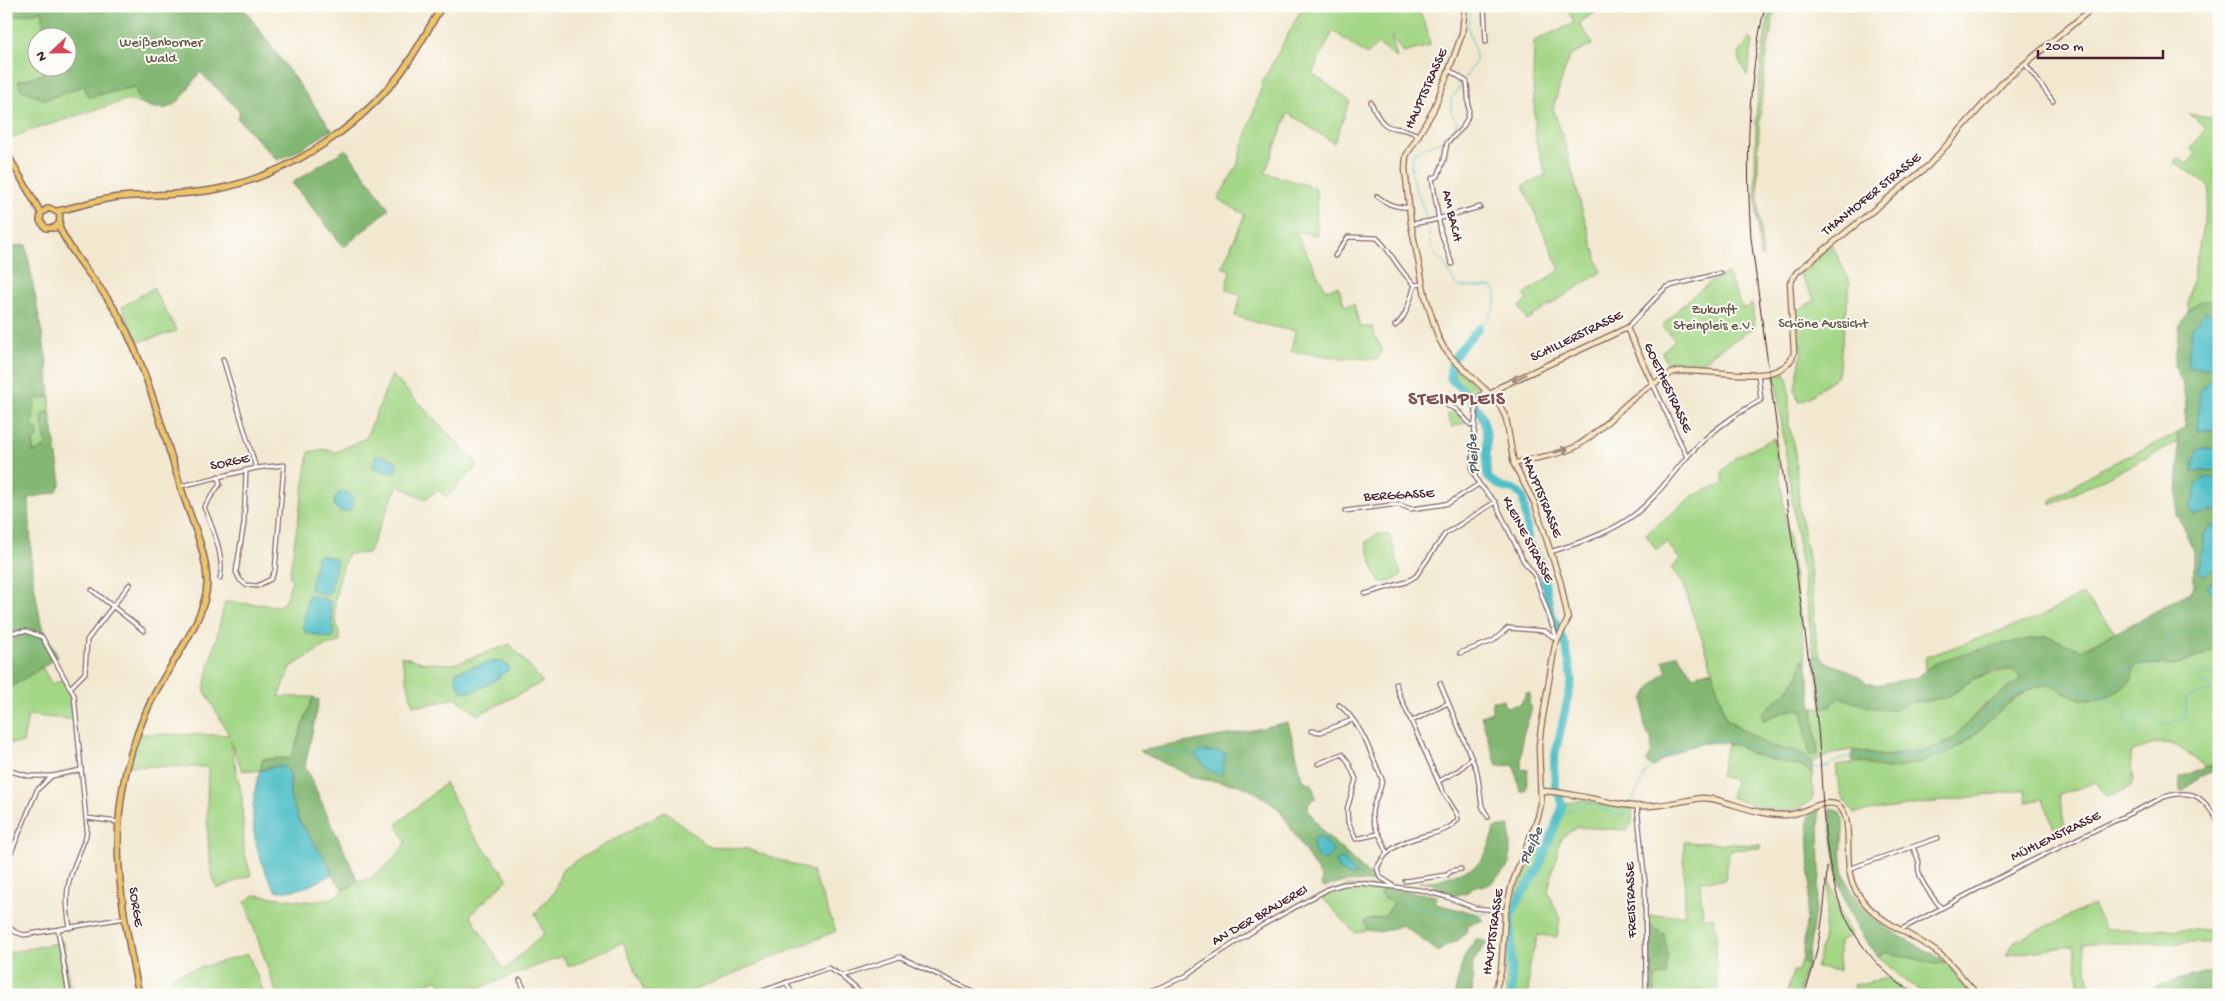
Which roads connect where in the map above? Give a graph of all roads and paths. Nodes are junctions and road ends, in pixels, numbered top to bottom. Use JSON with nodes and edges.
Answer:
{"nodes":[{"id":1,"x":442,"y":6,"type":"edge"},
{"id":2,"x":1466,"y":6,"type":"edge"},
{"id":3,"x":1484,"y":6,"type":"edge"},
{"id":4,"x":2095,"y":6,"type":"edge"},
{"id":5,"x":1486,"y":42,"type":"dead end"},
{"id":6,"x":2026,"y":65,"type":"junction"},
{"id":7,"x":1449,"y":70,"type":"junction"},
{"id":8,"x":2053,"y":101,"type":"dead end"},
{"id":9,"x":1371,"y":102,"type":"dead end"},
{"id":10,"x":1419,"y":136,"type":"junction"},
{"id":11,"x":6,"y":152,"type":"edge"},
{"id":12,"x":32,"y":194,"type":"junction"},
{"id":13,"x":1377,"y":196,"type":"dead end"},
{"id":14,"x":75,"y":207,"type":"junction"},
{"id":15,"x":1409,"y":207,"type":"junction"},
{"id":16,"x":1480,"y":207,"type":"dead end"},
{"id":17,"x":49,"y":208,"type":"junction"},
{"id":18,"x":57,"y":211,"type":"junction"},
{"id":19,"x":41,"y":213,"type":"junction"},
{"id":20,"x":1438,"y":219,"type":"junction"},
{"id":21,"x":60,"y":221,"type":"junction"},
{"id":22,"x":1411,"y":224,"type":"junction"},
{"id":23,"x":52,"y":229,"type":"junction"},
{"id":24,"x":66,"y":240,"type":"junction"},
{"id":25,"x":1335,"y":256,"type":"dead end"},
{"id":26,"x":1452,"y":264,"type":"dead end"},
{"id":27,"x":1721,"y":273,"type":"dead end"},
{"id":28,"x":1423,"y":284,"type":"junction"},
{"id":29,"x":1415,"y":285,"type":"junction"},
{"id":30,"x":1395,"y":326,"type":"dead end"},
{"id":31,"x":1627,"y":328,"type":"junction"},
{"id":32,"x":223,"y":358,"type":"dead end"},
{"id":33,"x":1758,"y":374,"type":"junction"},
{"id":34,"x":1653,"y":384,"type":"junction"},
{"id":35,"x":1486,"y":389,"type":"junction"},
{"id":36,"x":1491,"y":394,"type":"junction"},
{"id":37,"x":1448,"y":406,"type":"dead end"},
{"id":38,"x":1474,"y":425,"type":"junction"},
{"id":39,"x":1687,"y":457,"type":"junction"},
{"id":40,"x":1514,"y":464,"type":"junction"},
{"id":41,"x":256,"y":468,"type":"junction"},
{"id":42,"x":246,"y":470,"type":"junction"},
{"id":43,"x":218,"y":476,"type":"junction"},
{"id":44,"x":1479,"y":484,"type":"junction"},
{"id":45,"x":181,"y":486,"type":"junction"},
{"id":46,"x":1495,"y":502,"type":"junction"},
{"id":47,"x":1345,"y":511,"type":"dead end"},
{"id":48,"x":1550,"y":552,"type":"junction"},
{"id":49,"x":220,"y":578,"type":"dead end"},
{"id":50,"x":130,"y":584,"type":"dead end"},
{"id":51,"x":92,"y":590,"type":"dead end"},
{"id":52,"x":1365,"y":594,"type":"dead end"},
{"id":53,"x":113,"y":607,"type":"junction"},
{"id":54,"x":144,"y":631,"type":"dead end"},
{"id":55,"x":6,"y":633,"type":"edge"},
{"id":56,"x":1558,"y":639,"type":"junction"},
{"id":57,"x":1460,"y":653,"type":"dead end"},
{"id":58,"x":1440,"y":683,"type":"dead end"},
{"id":59,"x":1396,"y":684,"type":"dead end"},
{"id":60,"x":71,"y":688,"type":"junction"},
{"id":61,"x":1448,"y":703,"type":"junction"},
{"id":62,"x":1339,"y":705,"type":"dead end"},
{"id":63,"x":1352,"y":720,"type":"junction"},
{"id":64,"x":1412,"y":721,"type":"junction"},
{"id":65,"x":1311,"y":731,"type":"dead end"},
{"id":66,"x":1471,"y":758,"type":"junction"},
{"id":67,"x":1318,"y":764,"type":"dead end"},
{"id":68,"x":6,"y":770,"type":"edge"},
{"id":69,"x":81,"y":770,"type":"junction"},
{"id":70,"x":52,"y":776,"type":"junction"},
{"id":71,"x":1439,"y":781,"type":"junction"},
{"id":72,"x":1542,"y":791,"type":"junction"},
{"id":73,"x":1636,"y":806,"type":"junction"},
{"id":74,"x":1488,"y":817,"type":"dead end"},
{"id":75,"x":87,"y":818,"type":"junction"},
{"id":76,"x":118,"y":822,"type":"junction"},
{"id":77,"x":2219,"y":822,"type":"edge"},
{"id":78,"x":1378,"y":834,"type":"junction"},
{"id":79,"x":1938,"y":838,"type":"dead end"},
{"id":80,"x":1913,"y":847,"type":"junction"},
{"id":81,"x":1386,"y":852,"type":"junction"},
{"id":82,"x":6,"y":864,"type":"edge"},
{"id":83,"x":1462,"y":868,"type":"dead end"},
{"id":84,"x":1848,"y":870,"type":"junction"},
{"id":85,"x":1397,"y":888,"type":"junction"},
{"id":86,"x":1408,"y":889,"type":"junction"},
{"id":87,"x":1941,"y":908,"type":"junction"},
{"id":88,"x":1506,"y":911,"type":"junction"},
{"id":89,"x":125,"y":918,"type":"junction"},
{"id":90,"x":6,"y":924,"type":"edge"},
{"id":91,"x":70,"y":928,"type":"junction"},
{"id":92,"x":58,"y":930,"type":"junction"},
{"id":93,"x":1899,"y":930,"type":"junction"},
{"id":94,"x":842,"y":976,"type":"junction"},
{"id":95,"x":520,"y":980,"type":"dead end"},
{"id":96,"x":786,"y":982,"type":"junction"},
{"id":97,"x":1156,"y":990,"type":"junction"},
{"id":98,"x":69,"y":995,"type":"edge"},
{"id":99,"x":139,"y":995,"type":"edge"},
{"id":100,"x":527,"y":995,"type":"edge"},
{"id":101,"x":751,"y":995,"type":"edge"},
{"id":102,"x":792,"y":995,"type":"edge"},
{"id":103,"x":862,"y":995,"type":"edge"},
{"id":104,"x":981,"y":995,"type":"edge"},
{"id":105,"x":1142,"y":995,"type":"edge"},
{"id":106,"x":1159,"y":995,"type":"edge"},
{"id":107,"x":1494,"y":995,"type":"edge"},
{"id":108,"x":1646,"y":995,"type":"edge"},
{"id":109,"x":1979,"y":995,"type":"edge"}],
"edges":[{"from":1,"to":14,"type":"main road"},
{"from":2,"to":7,"type":"street","name":"HAUPTSTRASSE"},
{"from":3,"to":5,"type":"street"},
{"from":4,"to":6,"type":"street","name":"THANHOFER STRASSE"},
{"from":6,"to":8,"type":"street"},
{"from":6,"to":33,"type":"street","name":"THANHOFER STRASSE"},
{"from":7,"to":10,"type":"street","name":"HAUPTSTRASSE"},
{"from":7,"to":20,"type":"street","name":"AM BACH"},
{"from":9,"to":10,"type":"street"},
{"from":10,"to":15,"type":"street","name":"HAUPTSTRASSE"},
{"from":11,"to":12,"type":"main road"},
{"from":12,"to":17,"type":"main road"},
{"from":12,"to":19,"type":"main road"},
{"from":13,"to":15,"type":"street"},
{"from":14,"to":18,"type":"main road"},
{"from":14,"to":21,"type":"main road"},
{"from":15,"to":22,"type":"street","name":"HAUPTSTRASSE"},
{"from":16,"to":20,"type":"street"},
{"from":17,"to":18,"type":"main road"},
{"from":17,"to":19,"type":"main road"},
{"from":18,"to":21,"type":"main road"},
{"from":19,"to":23,"type":"main road"},
{"from":20,"to":22,"type":"street"},
{"from":20,"to":26,"type":"street","name":"AM BACH"},
{"from":21,"to":23,"type":"main road"},
{"from":21,"to":24,"type":"main road"},
{"from":22,"to":28,"type":"street","name":"HAUPTSTRASSE"},
{"from":23,"to":24,"type":"main road"},
{"from":24,"to":45,"type":"main road","name":"SORGE"},
{"from":25,"to":29,"type":"street"},
{"from":27,"to":31,"type":"street","name":"SCHILLERSTRASSE"},
{"from":28,"to":29,"type":"street"},
{"from":28,"to":35,"type":"street","name":"HAUPTSTRASSE"},
{"from":29,"to":30,"type":"street"},
{"from":31,"to":34,"type":"street","name":"GOETHESTRASSE"},
{"from":31,"to":36,"type":"street","name":"SCHILLERSTRASSE","one_way":true},
{"from":32,"to":41,"type":"street"},
{"from":33,"to":34,"type":"street"},
{"from":33,"to":39,"type":"street"},
{"from":34,"to":39,"type":"street","name":"GOETHESTRASSE"},
{"from":40,"to":34,"type":"street","one_way":true},
{"from":35,"to":36,"type":"street","name":"HAUPTSTRASSE"},
{"from":35,"to":38,"type":"street","name":"KLEINE STRASSE"},
{"from":36,"to":40,"type":"street","name":"HAUPTSTRASSE"},
{"from":37,"to":38,"type":"street"},
{"from":38,"to":44,"type":"street","name":"KLEINE STRASSE"},
{"from":39,"to":48,"type":"street"},
{"from":40,"to":48,"type":"street","name":"HAUPTSTRASSE"},
{"from":41,"to":42,"type":"street","name":"SORGE"},
{"from":41,"to":42,"type":"street","name":"SORGE"},
{"from":42,"to":43,"type":"street","name":"SORGE"},
{"from":43,"to":45,"type":"street","name":"SORGE"},
{"from":43,"to":49,"type":"street"},
{"from":44,"to":46,"type":"street","name":"KLEINE STRASSE"},
{"from":44,"to":47,"type":"street","name":"BERGGASSE"},
{"from":45,"to":76,"type":"main road","name":"SORGE"},
{"from":46,"to":52,"type":"street"},
{"from":46,"to":56,"type":"street","name":"KLEINE STRASSE"},
{"from":48,"to":56,"type":"street","name":"HAUPTSTRASSE"},
{"from":50,"to":53,"type":"street"},
{"from":51,"to":53,"type":"street"},
{"from":53,"to":54,"type":"street"},
{"from":53,"to":60,"type":"street"},
{"from":55,"to":60,"type":"street"},
{"from":56,"to":57,"type":"street"},
{"from":56,"to":72,"type":"street","name":"HAUPTSTRASSE"},
{"from":58,"to":61,"type":"street"},
{"from":59,"to":64,"type":"street"},
{"from":60,"to":69,"type":"street"},
{"from":61,"to":64,"type":"street"},
{"from":61,"to":66,"type":"street"},
{"from":62,"to":63,"type":"street"},
{"from":63,"to":65,"type":"street"},
{"from":63,"to":78,"type":"street"},
{"from":64,"to":71,"type":"street"},
{"from":66,"to":71,"type":"street"},
{"from":66,"to":74,"type":"street"},
{"from":67,"to":78,"type":"street"},
{"from":68,"to":70,"type":"street"},
{"from":69,"to":70,"type":"street"},
{"from":69,"to":75,"type":"street"},
{"from":70,"to":82,"type":"street"},
{"from":71,"to":81,"type":"street"},
{"from":72,"to":73,"type":"street"},
{"from":72,"to":88,"type":"street","name":"HAUPTSTRASSE"},
{"from":73,"to":84,"type":"street"},
{"from":73,"to":108,"type":"street","name":"FREISTRASSE"},
{"from":75,"to":76,"type":"street"},
{"from":75,"to":91,"type":"street"},
{"from":76,"to":89,"type":"main road","name":"SORGE"},
{"from":77,"to":87,"type":"street","name":"MÜHLENSTRASSE"},
{"from":78,"to":81,"type":"street"},
{"from":79,"to":80,"type":"street"},
{"from":80,"to":84,"type":"street"},
{"from":80,"to":87,"type":"street"},
{"from":81,"to":85,"type":"street"},
{"from":83,"to":86,"type":"street"},
{"from":84,"to":93,"type":"street"},
{"from":85,"to":86,"type":"street","name":"AN DER BRAUEREI"},
{"from":85,"to":97,"type":"street","name":"AN DER BRAUEREI"},
{"from":86,"to":88,"type":"street","name":"AN DER BRAUEREI"},
{"from":87,"to":93,"type":"street","name":"MÜHLENSTRASSE"},
{"from":88,"to":107,"type":"street","name":"HAUPTSTRASSE"},
{"from":89,"to":91,"type":"street"},
{"from":89,"to":99,"type":"main road","name":"SORGE"},
{"from":90,"to":92,"type":"street"},
{"from":91,"to":92,"type":"street"},
{"from":92,"to":98,"type":"street"},
{"from":93,"to":109,"type":"street"},
{"from":94,"to":96,"type":"street"},
{"from":94,"to":103,"type":"street"},
{"from":94,"to":104,"type":"street"},
{"from":95,"to":100,"type":"street"},
{"from":96,"to":101,"type":"street"},
{"from":96,"to":102,"type":"street"},
{"from":97,"to":105,"type":"street","name":"AN DER BRAUEREI"},
{"from":97,"to":106,"type":"street"}]}
